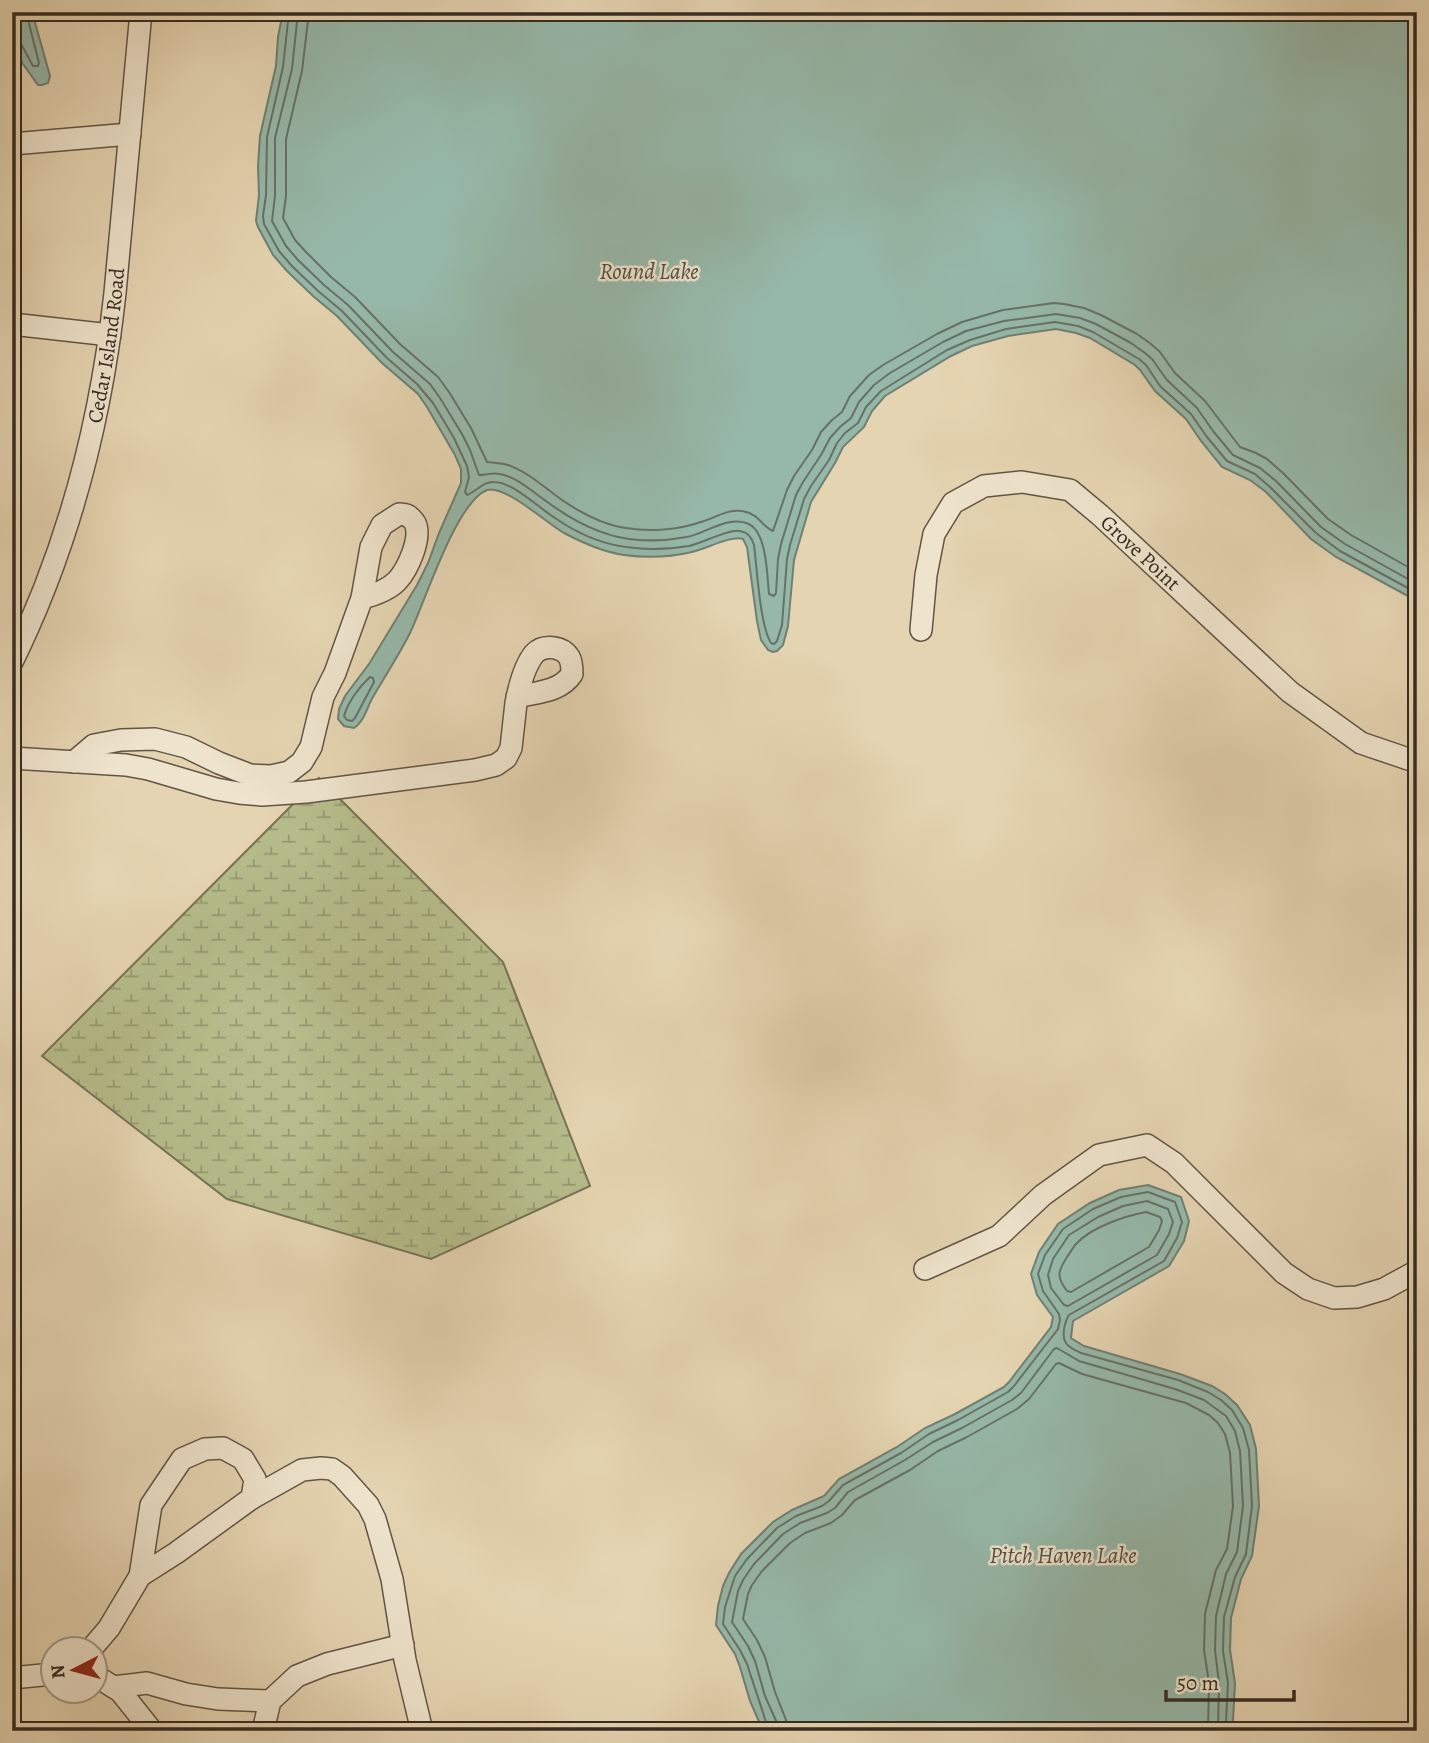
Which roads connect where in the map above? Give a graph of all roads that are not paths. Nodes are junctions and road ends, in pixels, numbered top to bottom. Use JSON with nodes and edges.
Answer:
{"nodes":[{"id":1,"x":141,"y":12,"type":"edge"},
{"id":2,"x":130,"y":134,"type":"junction"},
{"id":3,"x":12,"y":144,"type":"edge"},
{"id":4,"x":12,"y":324,"type":"edge"},
{"id":5,"x":110,"y":335,"type":"junction"},
{"id":6,"x":362,"y":598,"type":"dead end"},
{"id":7,"x":920,"y":630,"type":"dead end"},
{"id":8,"x":12,"y":662,"type":"edge"},
{"id":9,"x":517,"y":696,"type":"dead end"},
{"id":10,"x":12,"y":758,"type":"edge"},
{"id":11,"x":74,"y":762,"type":"junction"},
{"id":12,"x":1417,"y":762,"type":"edge"},
{"id":13,"x":925,"y":1269,"type":"dead end"},
{"id":14,"x":1417,"y":1271,"type":"edge"},
{"id":15,"x":252,"y":1498,"type":"junction"},
{"id":16,"x":140,"y":1576,"type":"junction"},
{"id":17,"x":104,"y":1634,"type":"edge"},
{"id":18,"x":403,"y":1645,"type":"junction"},
{"id":19,"x":38,"y":1676,"type":"edge"},
{"id":20,"x":12,"y":1678,"type":"edge"},
{"id":21,"x":108,"y":1683,"type":"edge"},
{"id":22,"x":114,"y":1687,"type":"junction"},
{"id":23,"x":270,"y":1701,"type":"junction"},
{"id":24,"x":152,"y":1731,"type":"edge"},
{"id":25,"x":263,"y":1731,"type":"edge"},
{"id":26,"x":422,"y":1731,"type":"edge"}],
"edges":[{"from":1,"to":2,"type":"street","name":"Cedar Island Road"},
{"from":2,"to":3,"type":"street"},
{"from":2,"to":5,"type":"street","name":"Cedar Island Road"},
{"from":4,"to":5,"type":"street"},
{"from":5,"to":8,"type":"street","name":"Cedar Island Road"},
{"from":6,"to":11,"type":"street"},
{"from":7,"to":12,"type":"street","name":"Grove Point"},
{"from":9,"to":11,"type":"street"},
{"from":10,"to":11,"type":"street"},
{"from":13,"to":14,"type":"street"},
{"from":15,"to":16,"type":"street"},
{"from":15,"to":16,"type":"street"},
{"from":15,"to":18,"type":"street"},
{"from":16,"to":17,"type":"street"},
{"from":18,"to":23,"type":"street"},
{"from":18,"to":26,"type":"street"},
{"from":19,"to":20,"type":"street"},
{"from":21,"to":22,"type":"street"},
{"from":22,"to":23,"type":"street"},
{"from":22,"to":24,"type":"street"},
{"from":23,"to":25,"type":"street"}]}
